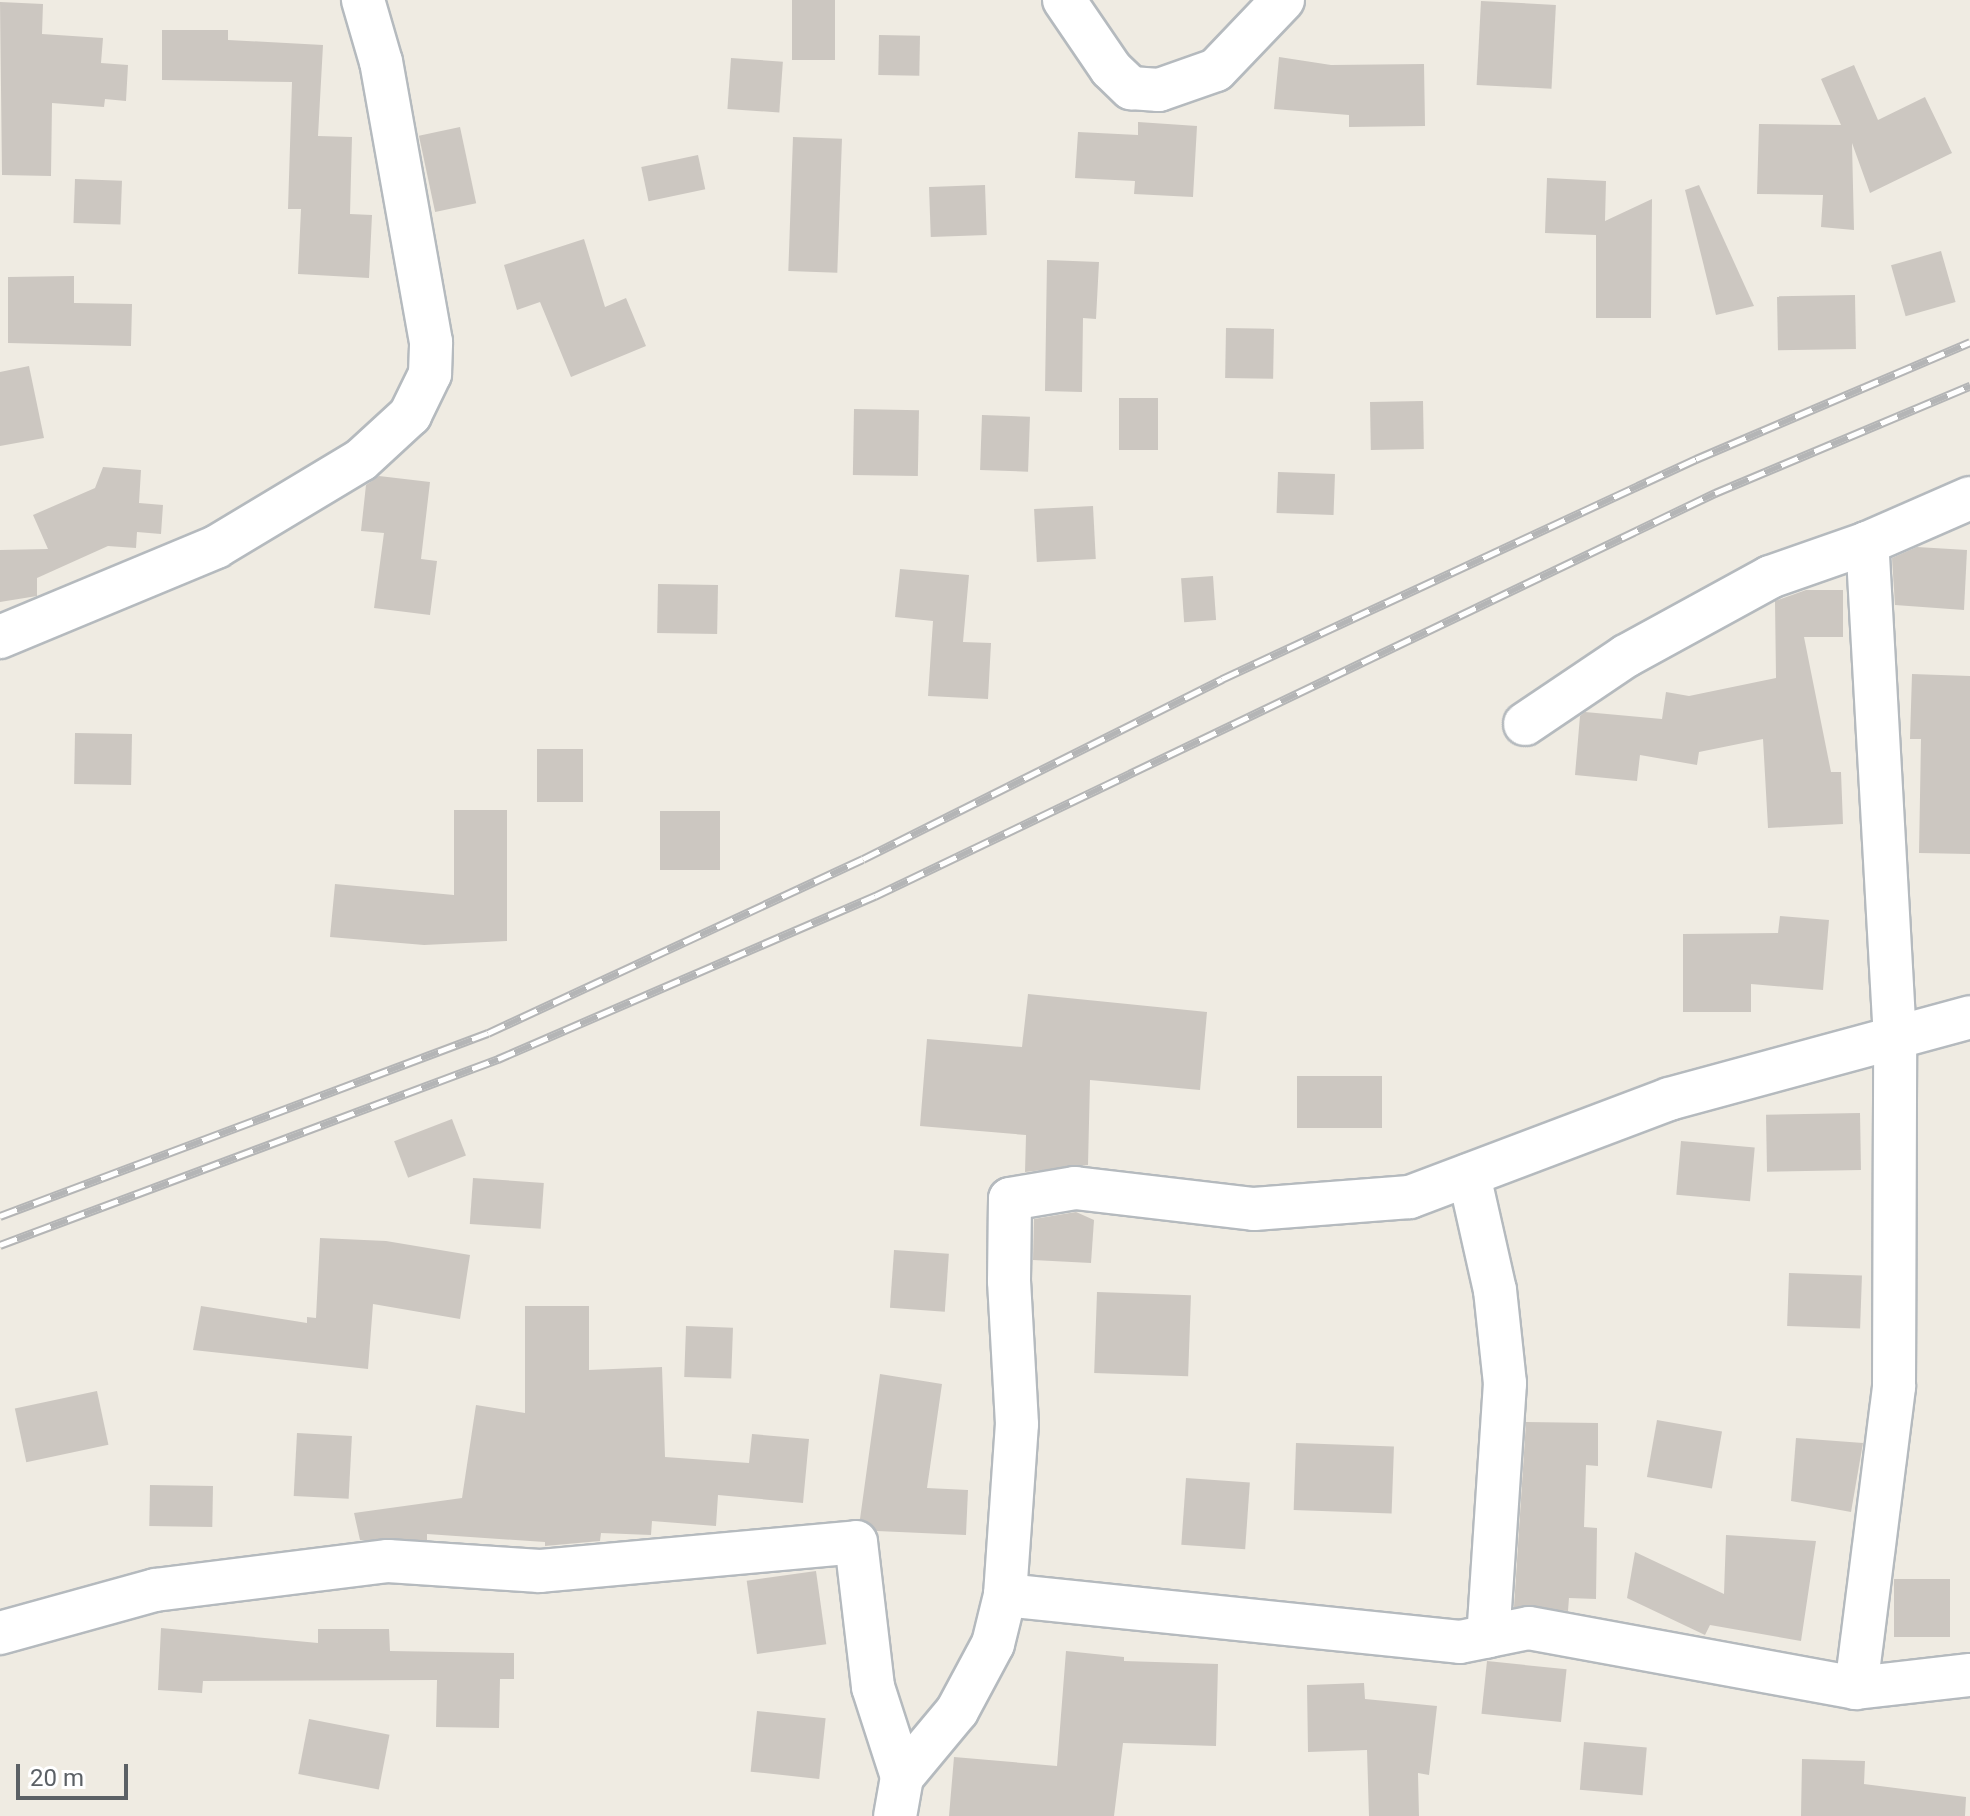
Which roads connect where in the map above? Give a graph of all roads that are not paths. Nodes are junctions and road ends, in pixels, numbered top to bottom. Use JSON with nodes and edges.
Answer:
{"nodes":[{"id":1,"x":363,"y":0,"type":"edge"},
{"id":2,"x":1064,"y":0,"type":"edge"},
{"id":3,"x":1283,"y":0,"type":"edge"},
{"id":4,"x":1970,"y":498,"type":"edge"},
{"id":5,"x":1867,"y":543,"type":"junction"},
{"id":6,"x":0,"y":637,"type":"edge"},
{"id":7,"x":1525,"y":724,"type":"dead end"},
{"id":8,"x":1970,"y":1017,"type":"edge"},
{"id":9,"x":1895,"y":1039,"type":"junction"},
{"id":10,"x":1469,"y":1175,"type":"junction"},
{"id":11,"x":1005,"y":1595,"type":"junction"},
{"id":12,"x":0,"y":1633,"type":"edge"},
{"id":13,"x":1488,"y":1636,"type":"junction"},
{"id":14,"x":1970,"y":1675,"type":"edge"},
{"id":15,"x":1856,"y":1688,"type":"junction"},
{"id":16,"x":898,"y":1796,"type":"edge"}],
"edges":[{"from":1,"to":6,"type":"street"},
{"from":2,"to":3,"type":"street"},
{"from":4,"to":5,"type":"street"},
{"from":5,"to":7,"type":"street"},
{"from":5,"to":9,"type":"street"},
{"from":8,"to":9,"type":"street"},
{"from":9,"to":10,"type":"street"},
{"from":9,"to":15,"type":"street"},
{"from":10,"to":11,"type":"street"},
{"from":10,"to":13,"type":"street"},
{"from":11,"to":13,"type":"street"},
{"from":11,"to":16,"type":"street"},
{"from":12,"to":16,"type":"street"},
{"from":13,"to":15,"type":"street"},
{"from":14,"to":15,"type":"street"}]}
